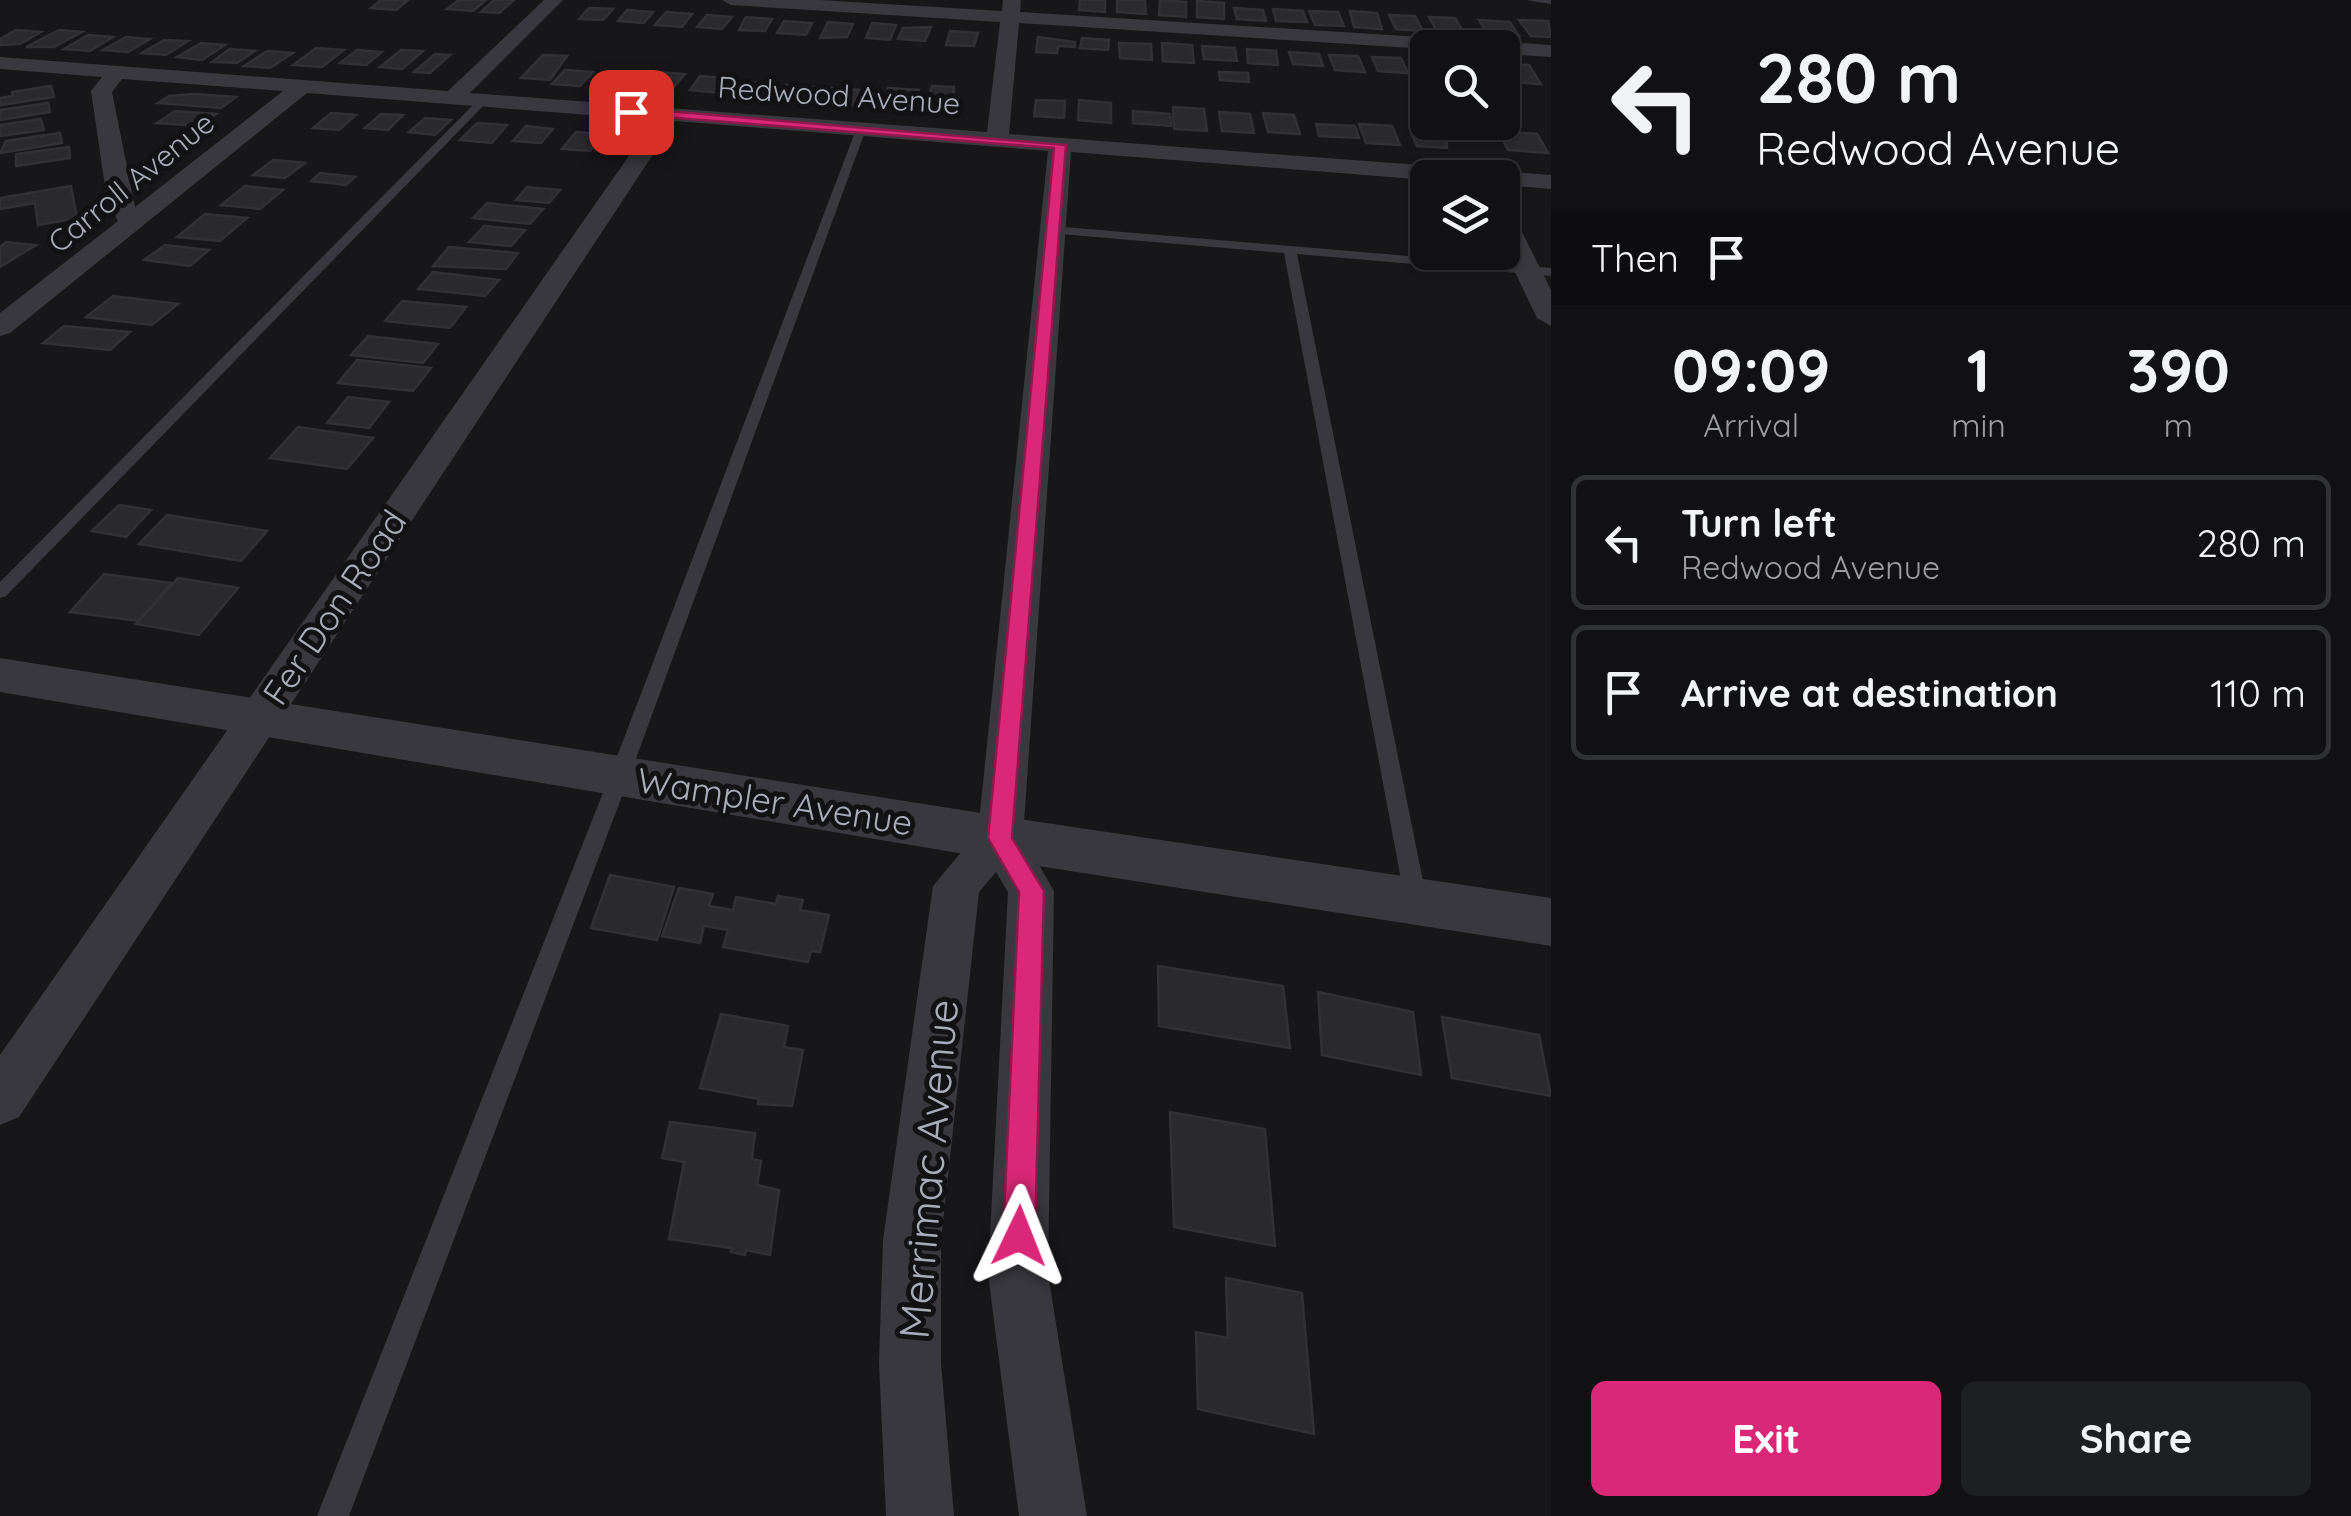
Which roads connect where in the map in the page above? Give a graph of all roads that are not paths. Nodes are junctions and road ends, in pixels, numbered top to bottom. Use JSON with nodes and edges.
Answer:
{"nodes":[{"id":1,"x":554,"y":0,"type":"edge"},
{"id":2,"x":731,"y":0,"type":"edge"},
{"id":3,"x":1530,"y":0,"type":"edge"},
{"id":4,"x":1551,"y":1,"type":"edge"},
{"id":5,"x":1011,"y":9,"type":"edge"},
{"id":6,"x":1551,"y":51,"type":"edge"},
{"id":7,"x":0,"y":64,"type":"edge"},
{"id":8,"x":117,"y":72,"type":"junction"},
{"id":9,"x":301,"y":86,"type":"junction"},
{"id":10,"x":453,"y":98,"type":"junction"},
{"id":11,"x":484,"y":100,"type":"junction"},
{"id":12,"x":668,"y":114,"type":"junction"},
{"id":13,"x":860,"y":129,"type":"junction"},
{"id":14,"x":996,"y":140,"type":"junction"},
{"id":15,"x":1060,"y":145,"type":"junction"},
{"id":16,"x":1410,"y":171,"type":"edge"},
{"id":17,"x":1520,"y":179,"type":"edge"},
{"id":18,"x":1551,"y":182,"type":"edge"},
{"id":19,"x":132,"y":224,"type":"junction"},
{"id":20,"x":1052,"y":230,"type":"junction"},
{"id":21,"x":1520,"y":244,"type":"edge"},
{"id":22,"x":1290,"y":250,"type":"junction"},
{"id":23,"x":1539,"y":271,"type":"edge"},
{"id":24,"x":1551,"y":318,"type":"edge"},
{"id":25,"x":0,"y":328,"type":"edge"},
{"id":26,"x":0,"y":592,"type":"edge"},
{"id":27,"x":0,"y":676,"type":"edge"},
{"id":28,"x":260,"y":716,"type":"junction"},
{"id":29,"x":620,"y":775,"type":"junction"},
{"id":30,"x":1000,"y":838,"type":"junction"},
{"id":31,"x":1416,"y":902,"type":"junction"},
{"id":32,"x":1551,"y":922,"type":"edge"},
{"id":33,"x":0,"y":1100,"type":"edge"},
{"id":34,"x":333,"y":1516,"type":"edge"},
{"id":35,"x":920,"y":1516,"type":"edge"},
{"id":36,"x":1053,"y":1516,"type":"edge"}],
"edges":[{"from":1,"to":10,"type":"street"},
{"from":2,"to":5,"type":"street"},
{"from":3,"to":4,"type":"lane"},
{"from":5,"to":6,"type":"street"},
{"from":5,"to":14,"type":"street"},
{"from":7,"to":8,"type":"street","name":"Redwood Avenue"},
{"from":8,"to":9,"type":"street","name":"Redwood Avenue"},
{"from":8,"to":19,"type":"street"},
{"from":9,"to":10,"type":"street","name":"Redwood Avenue"},
{"from":9,"to":19,"type":"street","name":"Carroll Avenue"},
{"from":10,"to":11,"type":"street","name":"Redwood Avenue"},
{"from":11,"to":12,"type":"street","name":"Redwood Avenue"},
{"from":11,"to":26,"type":"lane"},
{"from":12,"to":13,"type":"street","name":"Redwood Avenue"},
{"from":12,"to":28,"type":"street","name":"Fer Don Road"},
{"from":13,"to":14,"type":"street","name":"Redwood Avenue"},
{"from":13,"to":29,"type":"lane"},
{"from":14,"to":15,"type":"street","name":"Redwood Avenue"},
{"from":15,"to":16,"type":"street","name":"Redwood Avenue"},
{"from":15,"to":20,"type":"street"},
{"from":17,"to":18,"type":"street"},
{"from":19,"to":25,"type":"street","name":"Carroll Avenue"},
{"from":20,"to":22,"type":"lane"},
{"from":20,"to":30,"type":"street"},
{"from":21,"to":23,"type":"street"},
{"from":22,"to":23,"type":"lane"},
{"from":22,"to":31,"type":"lane"},
{"from":23,"to":24,"type":"street"},
{"from":27,"to":28,"type":"street","name":"Wampler Avenue"},
{"from":28,"to":29,"type":"street","name":"Wampler Avenue"},
{"from":28,"to":33,"type":"street","name":"Fer Don Road"},
{"from":29,"to":30,"type":"street","name":"Wampler Avenue"},
{"from":29,"to":34,"type":"lane"},
{"from":30,"to":31,"type":"street","name":"Wampler Avenue"},
{"from":30,"to":35,"type":"street","name":"Merrimac Avenue"},
{"from":30,"to":36,"type":"street"},
{"from":31,"to":32,"type":"street","name":"Wampler Avenue"}]}
